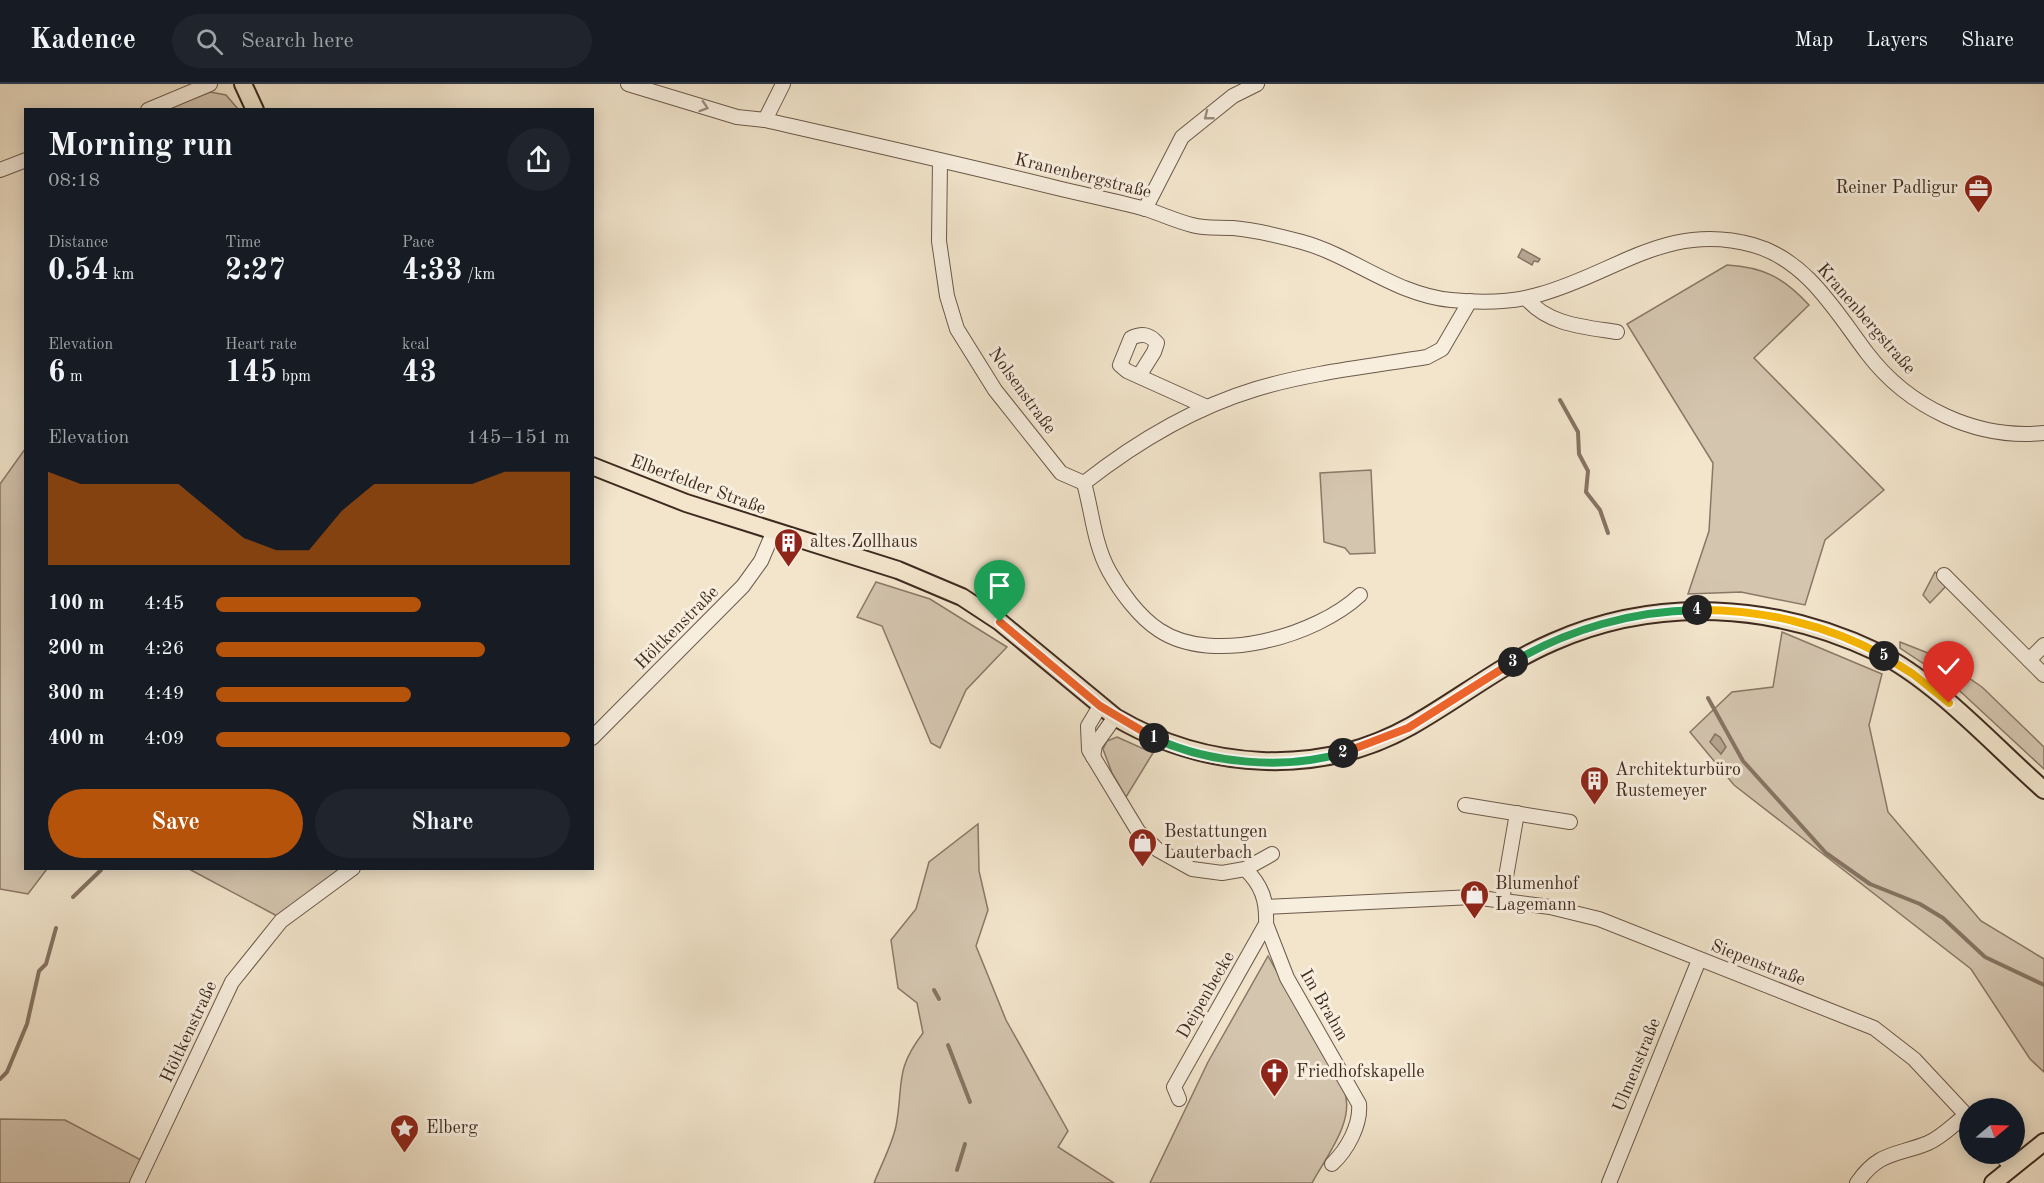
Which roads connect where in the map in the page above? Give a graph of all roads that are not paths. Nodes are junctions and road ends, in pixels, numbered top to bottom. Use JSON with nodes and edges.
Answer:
{"nodes":[{"id":1,"x":210,"y":84,"type":"edge"},
{"id":2,"x":243,"y":84,"type":"edge"},
{"id":3,"x":628,"y":84,"type":"edge"},
{"id":4,"x":783,"y":84,"type":"edge"},
{"id":5,"x":1257,"y":84,"type":"edge"},
{"id":6,"x":153,"y":108,"type":"edge"},
{"id":7,"x":254,"y":108,"type":"edge"},
{"id":8,"x":765,"y":120,"type":"junction"},
{"id":9,"x":24,"y":161,"type":"edge"},
{"id":10,"x":940,"y":161,"type":"junction"},
{"id":11,"x":0,"y":170,"type":"edge"},
{"id":12,"x":1145,"y":209,"type":"junction"},
{"id":13,"x":1526,"y":298,"type":"junction"},
{"id":14,"x":1470,"y":301,"type":"junction"},
{"id":15,"x":1617,"y":332,"type":"dead end"},
{"id":16,"x":1138,"y":376,"type":"dead end"},
{"id":17,"x":1207,"y":407,"type":"junction"},
{"id":18,"x":2044,"y":433,"type":"edge"},
{"id":19,"x":594,"y":467,"type":"edge"},
{"id":20,"x":1084,"y":483,"type":"junction"},
{"id":21,"x":773,"y":532,"type":"junction"},
{"id":22,"x":1944,"y":575,"type":"dead end"},
{"id":23,"x":1360,"y":595,"type":"dead end"},
{"id":24,"x":2044,"y":645,"type":"edge"},
{"id":25,"x":2029,"y":660,"type":"junction"},
{"id":26,"x":2044,"y":675,"type":"edge"},
{"id":27,"x":1100,"y":706,"type":"junction"},
{"id":28,"x":1115,"y":717,"type":"junction"},
{"id":29,"x":594,"y":736,"type":"edge"},
{"id":30,"x":1093,"y":757,"type":"junction"},
{"id":31,"x":2044,"y":790,"type":"edge"},
{"id":32,"x":1465,"y":805,"type":"dead end"},
{"id":33,"x":1517,"y":813,"type":"junction"},
{"id":34,"x":1570,"y":822,"type":"dead end"},
{"id":35,"x":1272,"y":854,"type":"dead end"},
{"id":36,"x":1245,"y":869,"type":"junction"},
{"id":37,"x":350,"y":870,"type":"edge"},
{"id":38,"x":1502,"y":900,"type":"junction"},
{"id":39,"x":1268,"y":907,"type":"junction"},
{"id":40,"x":1266,"y":924,"type":"junction"},
{"id":41,"x":1699,"y":960,"type":"junction"},
{"id":42,"x":1179,"y":1099,"type":"dead end"},
{"id":43,"x":1959,"y":1108,"type":"edge"},
{"id":44,"x":1959,"y":1123,"type":"edge"},
{"id":45,"x":2044,"y":1142,"type":"edge"},
{"id":46,"x":2025,"y":1151,"type":"edge"},
{"id":47,"x":1332,"y":1164,"type":"dead end"},
{"id":48,"x":2004,"y":1164,"type":"edge"},
{"id":49,"x":137,"y":1183,"type":"edge"},
{"id":50,"x":1609,"y":1183,"type":"edge"},
{"id":51,"x":1857,"y":1183,"type":"edge"},
{"id":52,"x":1993,"y":1183,"type":"edge"}],
"edges":[{"from":1,"to":6,"type":"street"},
{"from":2,"to":7,"type":"main road"},
{"from":3,"to":8,"type":"street","name":"Kranenbergstraße","one_way":true},
{"from":4,"to":8,"type":"street"},
{"from":5,"to":12,"type":"street","one_way":true},
{"from":8,"to":10,"type":"street","name":"Kranenbergstraße"},
{"from":9,"to":11,"type":"street"},
{"from":10,"to":12,"type":"street","name":"Kranenbergstraße"},
{"from":10,"to":20,"type":"street","name":"Nolsenstraße"},
{"from":12,"to":14,"type":"street","name":"Kranenbergstraße"},
{"from":13,"to":14,"type":"street","name":"Kranenbergstraße"},
{"from":13,"to":15,"type":"street"},
{"from":13,"to":18,"type":"street","name":"Kranenbergstraße"},
{"from":14,"to":17,"type":"street"},
{"from":16,"to":17,"type":"street"},
{"from":17,"to":20,"type":"street"},
{"from":19,"to":21,"type":"main road","name":"Elberfelder Straße"},
{"from":20,"to":23,"type":"street"},
{"from":21,"to":27,"type":"main road","name":"Elberfelder Straße"},
{"from":21,"to":29,"type":"street","name":"Höltkenstraße"},
{"from":22,"to":25,"type":"street"},
{"from":24,"to":25,"type":"street"},
{"from":25,"to":26,"type":"street"},
{"from":27,"to":28,"type":"main road","name":"Elberfelder Straße"},
{"from":27,"to":30,"type":"street"},
{"from":28,"to":30,"type":"street"},
{"from":28,"to":31,"type":"main road","name":"Elberfelder Straße"},
{"from":30,"to":36,"type":"street"},
{"from":32,"to":33,"type":"street"},
{"from":33,"to":34,"type":"street"},
{"from":33,"to":38,"type":"street"},
{"from":35,"to":36,"type":"street"},
{"from":36,"to":39,"type":"street"},
{"from":37,"to":49,"type":"street","name":"Höltkenstraße"},
{"from":38,"to":39,"type":"street","name":"Siepenstraße"},
{"from":38,"to":41,"type":"street","name":"Siepenstraße"},
{"from":39,"to":40,"type":"street","name":"Deipenbecke"},
{"from":40,"to":42,"type":"street","name":"Deipenbecke"},
{"from":40,"to":47,"type":"street","name":"Im Brahm"},
{"from":41,"to":43,"type":"street","name":"Siepenstraße"},
{"from":41,"to":50,"type":"street","name":"Ulmenstraße"},
{"from":44,"to":51,"type":"street"},
{"from":45,"to":46,"type":"main road"},
{"from":48,"to":52,"type":"main road"}]}
